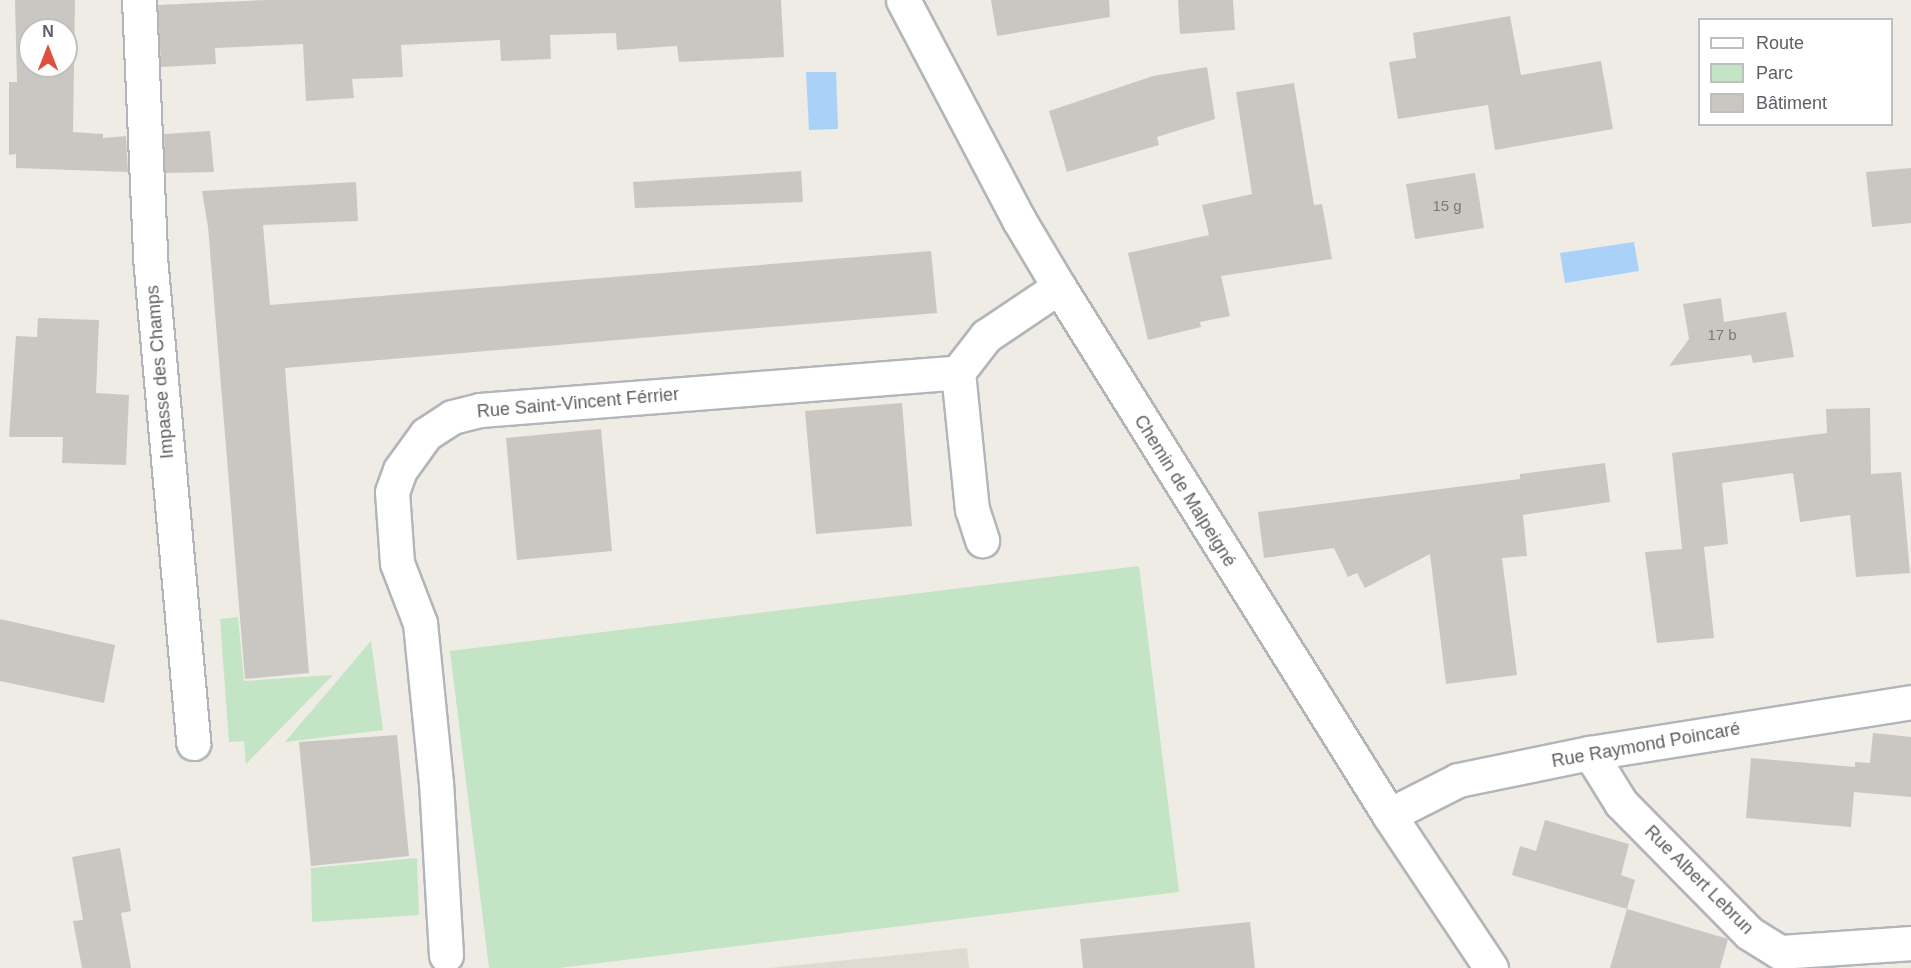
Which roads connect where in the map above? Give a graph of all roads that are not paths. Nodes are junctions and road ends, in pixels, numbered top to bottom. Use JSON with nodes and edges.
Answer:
{"nodes":[{"id":1,"x":139,"y":0,"type":"edge"},
{"id":2,"x":903,"y":0,"type":"edge"},
{"id":3,"x":1059,"y":287,"type":"junction"},
{"id":4,"x":958,"y":372,"type":"junction"},
{"id":5,"x":982,"y":540,"type":"dead end"},
{"id":6,"x":1911,"y":702,"type":"edge"},
{"id":7,"x":193,"y":743,"type":"dead end"},
{"id":8,"x":1590,"y":753,"type":"junction"},
{"id":9,"x":1389,"y":815,"type":"junction"},
{"id":10,"x":1911,"y":943,"type":"edge"},
{"id":11,"x":446,"y":955,"type":"dead end"},
{"id":12,"x":1491,"y":968,"type":"edge"}],
"edges":[{"from":1,"to":7,"type":"street","name":"Impasse des Champs"},
{"from":2,"to":3,"type":"street","name":"Chemin de Malpeigné"},
{"from":3,"to":4,"type":"street"},
{"from":3,"to":9,"type":"street","name":"Chemin de Malpeigné"},
{"from":4,"to":5,"type":"street"},
{"from":4,"to":11,"type":"street","name":"Rue Saint-Vincent Férrier"},
{"from":6,"to":8,"type":"street","name":"Rue Raymond Poincaré"},
{"from":8,"to":9,"type":"street","name":"Rue Raymond Poincaré"},
{"from":8,"to":10,"type":"street","name":"Rue Albert Lebrun"},
{"from":9,"to":12,"type":"street","name":"Chemin de Malpeigné"}]}
